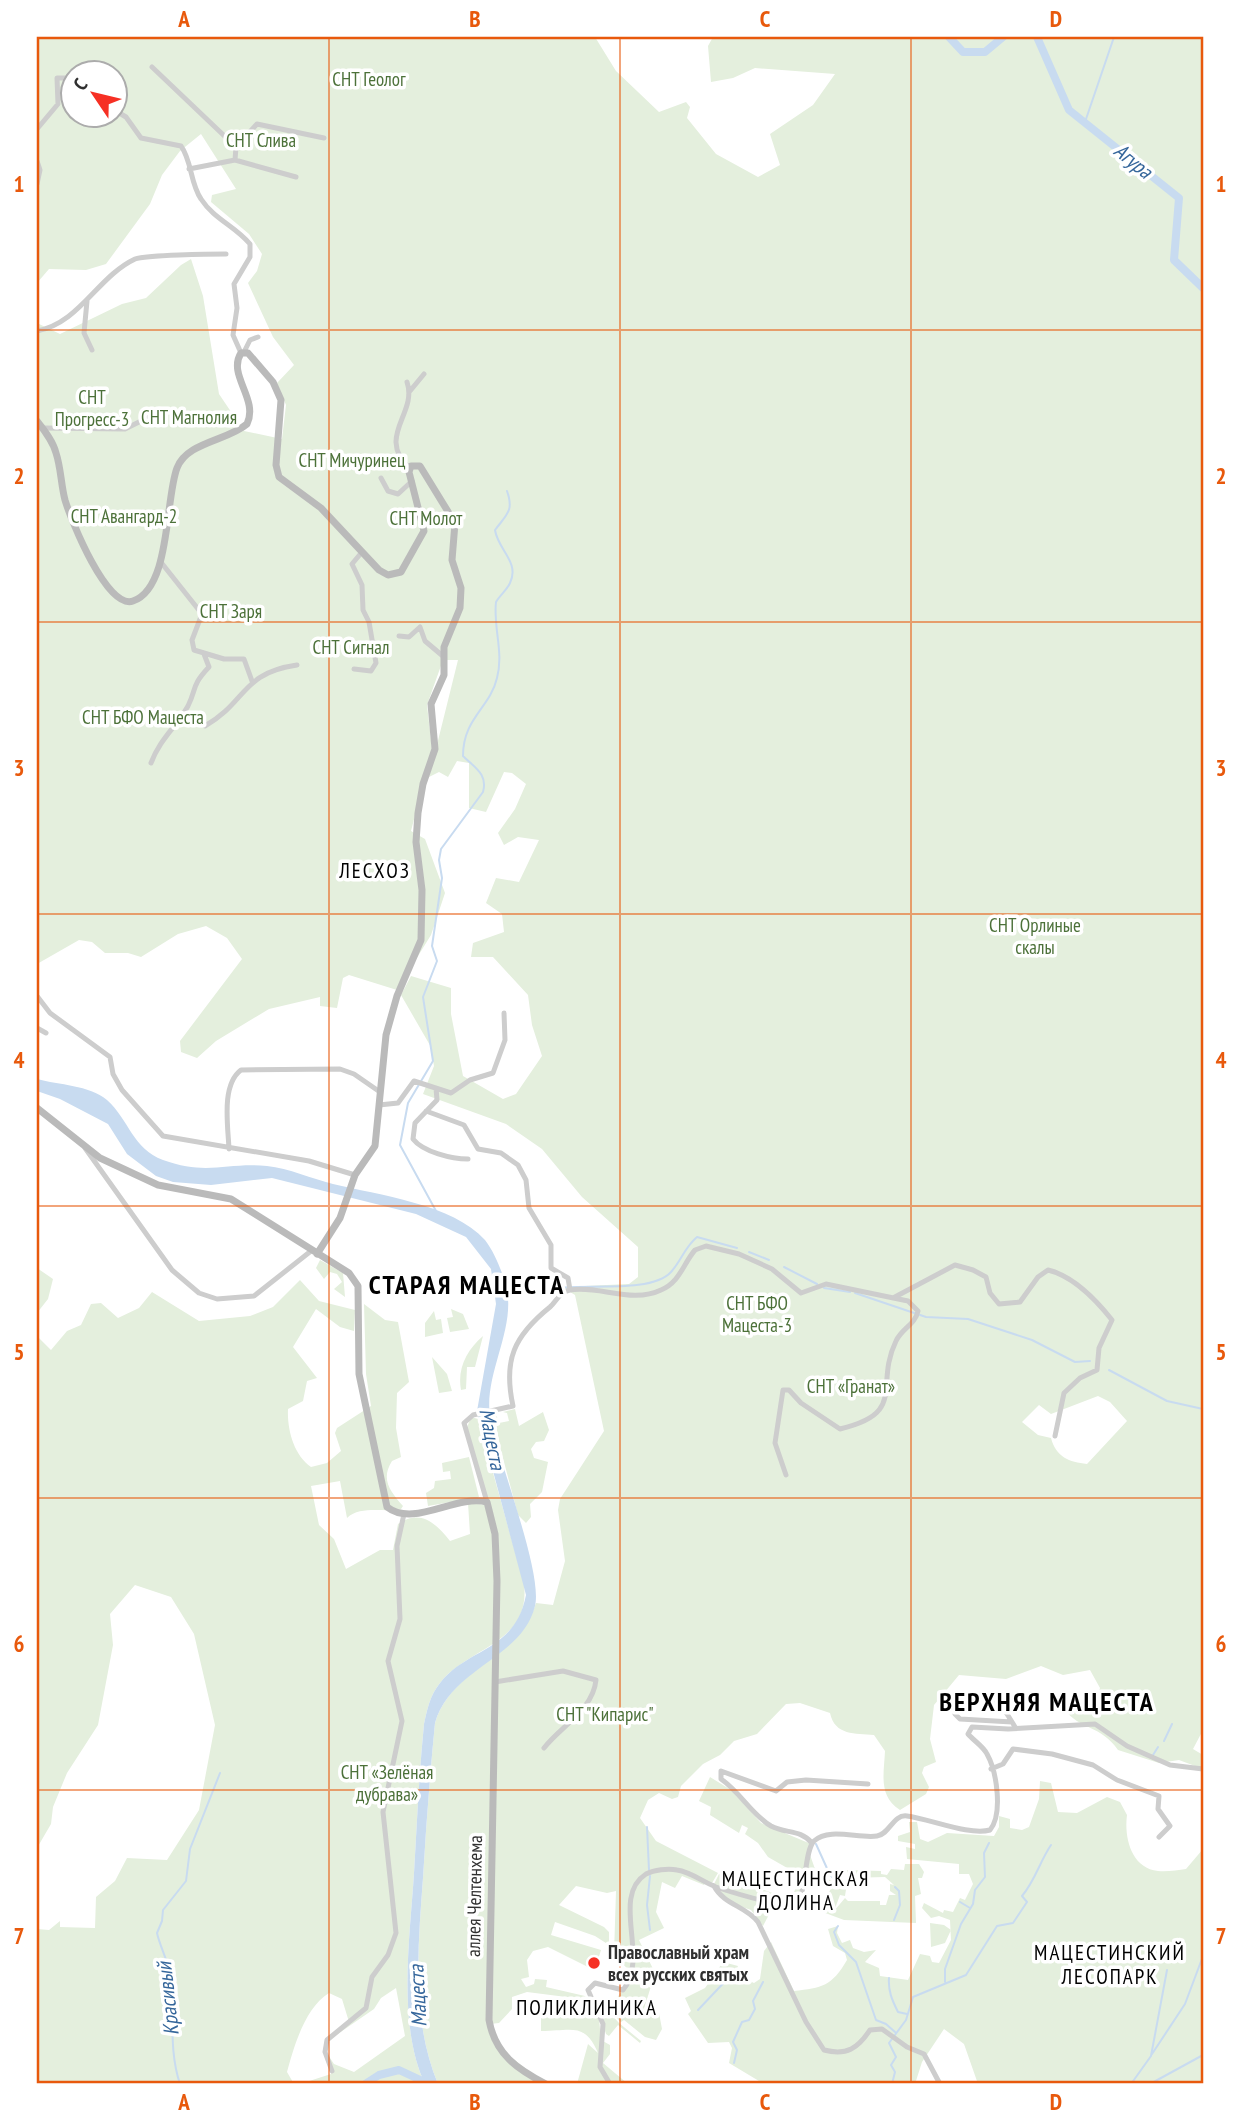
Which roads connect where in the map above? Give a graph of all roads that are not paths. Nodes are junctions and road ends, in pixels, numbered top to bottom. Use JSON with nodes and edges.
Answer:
{"nodes":[{"id":1,"x":152,"y":66,"type":"dead end"},
{"id":2,"x":60,"y":78,"type":"edge"},
{"id":3,"x":130,"y":123,"type":"edge"},
{"id":4,"x":37,"y":129,"type":"edge"},
{"id":5,"x":324,"y":138,"type":"dead end"},
{"id":6,"x":236,"y":147,"type":"junction"},
{"id":7,"x":235,"y":160,"type":"junction"},
{"id":8,"x":37,"y":161,"type":"edge"},
{"id":9,"x":189,"y":169,"type":"junction"},
{"id":10,"x":296,"y":177,"type":"dead end"},
{"id":11,"x":37,"y":184,"type":"edge"},
{"id":12,"x":226,"y":254,"type":"dead end"},
{"id":13,"x":87,"y":300,"type":"junction"},
{"id":14,"x":37,"y":331,"type":"edge"},
{"id":15,"x":258,"y":337,"type":"dead end"},
{"id":16,"x":92,"y":350,"type":"dead end"},
{"id":17,"x":243,"y":353,"type":"junction"},
{"id":18,"x":424,"y":374,"type":"dead end"},
{"id":19,"x":407,"y":382,"type":"dead end"},
{"id":20,"x":410,"y":391,"type":"junction"},
{"id":21,"x":151,"y":416,"type":"dead end"},
{"id":22,"x":37,"y":421,"type":"edge"},
{"id":23,"x":43,"y":428,"type":"junction"},
{"id":24,"x":410,"y":469,"type":"junction"},
{"id":25,"x":381,"y":478,"type":"dead end"},
{"id":26,"x":412,"y":481,"type":"junction"},
{"id":27,"x":362,"y":552,"type":"junction"},
{"id":28,"x":160,"y":561,"type":"junction"},
{"id":29,"x":399,"y":636,"type":"dead end"},
{"id":30,"x":204,"y":654,"type":"junction"},
{"id":31,"x":444,"y":657,"type":"junction"},
{"id":32,"x":296,"y":665,"type":"dead end"},
{"id":33,"x":354,"y":669,"type":"dead end"},
{"id":34,"x":252,"y":681,"type":"junction"},
{"id":35,"x":205,"y":726,"type":"dead end"},
{"id":36,"x":151,"y":763,"type":"dead end"},
{"id":37,"x":37,"y":996,"type":"edge"},
{"id":38,"x":504,"y":1013,"type":"dead end"},
{"id":39,"x":37,"y":1028,"type":"edge"},
{"id":40,"x":46,"y":1033,"type":"dead end"},
{"id":41,"x":436,"y":1088,"type":"junction"},
{"id":42,"x":380,"y":1092,"type":"junction"},
{"id":43,"x":379,"y":1104,"type":"junction"},
{"id":44,"x":37,"y":1108,"type":"edge"},
{"id":45,"x":426,"y":1111,"type":"junction"},
{"id":46,"x":85,"y":1148,"type":"junction"},
{"id":47,"x":229,"y":1149,"type":"junction"},
{"id":48,"x":468,"y":1158,"type":"dead end"},
{"id":49,"x":355,"y":1175,"type":"junction"},
{"id":50,"x":314,"y":1252,"type":"junction"},
{"id":51,"x":569,"y":1290,"type":"junction"},
{"id":52,"x":893,"y":1298,"type":"junction"},
{"id":53,"x":1055,"y":1436,"type":"dead end"},
{"id":54,"x":786,"y":1475,"type":"dead end"},
{"id":55,"x":487,"y":1502,"type":"junction"},
{"id":56,"x":404,"y":1514,"type":"junction"},
{"id":57,"x":495,"y":1682,"type":"junction"},
{"id":58,"x":1013,"y":1725,"type":"junction"},
{"id":59,"x":544,"y":1748,"type":"dead end"},
{"id":60,"x":991,"y":1769,"type":"junction"},
{"id":61,"x":1203,"y":1769,"type":"edge"},
{"id":62,"x":868,"y":1784,"type":"dead end"},
{"id":63,"x":1159,"y":1837,"type":"dead end"},
{"id":64,"x":812,"y":1843,"type":"junction"},
{"id":65,"x":714,"y":1886,"type":"junction"},
{"id":66,"x":332,"y":2071,"type":"dead end"},
{"id":67,"x":546,"y":2084,"type":"edge"},
{"id":68,"x":610,"y":2084,"type":"edge"},
{"id":69,"x":940,"y":2084,"type":"edge"}],
"edges":[{"from":1,"to":6,"type":"street"},
{"from":2,"to":4,"type":"street"},
{"from":3,"to":9,"type":"street"},
{"from":5,"to":6,"type":"street"},
{"from":6,"to":7,"type":"street"},
{"from":7,"to":9,"type":"street"},
{"from":7,"to":10,"type":"street"},
{"from":8,"to":11,"type":"street"},
{"from":9,"to":17,"type":"street"},
{"from":12,"to":13,"type":"street"},
{"from":13,"to":14,"type":"street"},
{"from":13,"to":16,"type":"street"},
{"from":15,"to":17,"type":"street"},
{"from":17,"to":27,"type":"street"},
{"from":17,"to":28,"type":"street"},
{"from":18,"to":20,"type":"street"},
{"from":19,"to":20,"type":"street"},
{"from":20,"to":24,"type":"street"},
{"from":21,"to":23,"type":"street"},
{"from":22,"to":23,"type":"street"},
{"from":23,"to":28,"type":"street"},
{"from":24,"to":26,"type":"street"},
{"from":24,"to":31,"type":"street"},
{"from":25,"to":26,"type":"street"},
{"from":26,"to":27,"type":"street"},
{"from":27,"to":33,"type":"street"},
{"from":28,"to":30,"type":"street"},
{"from":29,"to":31,"type":"street"},
{"from":30,"to":34,"type":"street"},
{"from":30,"to":36,"type":"street"},
{"from":31,"to":42,"type":"street"},
{"from":32,"to":34,"type":"street"},
{"from":34,"to":35,"type":"street"},
{"from":37,"to":47,"type":"street"},
{"from":38,"to":41,"type":"street"},
{"from":39,"to":40,"type":"street"},
{"from":41,"to":43,"type":"street"},
{"from":41,"to":45,"type":"street"},
{"from":42,"to":43,"type":"street"},
{"from":42,"to":47,"type":"street"},
{"from":43,"to":49,"type":"street"},
{"from":44,"to":46,"type":"street"},
{"from":45,"to":48,"type":"street"},
{"from":45,"to":51,"type":"street"},
{"from":46,"to":50,"type":"street"},
{"from":46,"to":50,"type":"street"},
{"from":47,"to":49,"type":"street"},
{"from":49,"to":50,"type":"street"},
{"from":50,"to":56,"type":"street"},
{"from":51,"to":52,"type":"street"},
{"from":51,"to":55,"type":"street","name":"аллея Челтенхема"},
{"from":52,"to":53,"type":"street"},
{"from":52,"to":54,"type":"street"},
{"from":55,"to":56,"type":"street"},
{"from":55,"to":57,"type":"street","name":"аллея Челтенхема"},
{"from":56,"to":66,"type":"street"},
{"from":57,"to":59,"type":"street"},
{"from":57,"to":67,"type":"street","name":"аллея Челтенхема"},
{"from":58,"to":58,"type":"street"},
{"from":58,"to":60,"type":"street"},
{"from":58,"to":61,"type":"street"},
{"from":60,"to":63,"type":"street"},
{"from":60,"to":64,"type":"street"},
{"from":62,"to":64,"type":"street"},
{"from":64,"to":65,"type":"street"},
{"from":65,"to":68,"type":"street"},
{"from":65,"to":69,"type":"street"}]}
